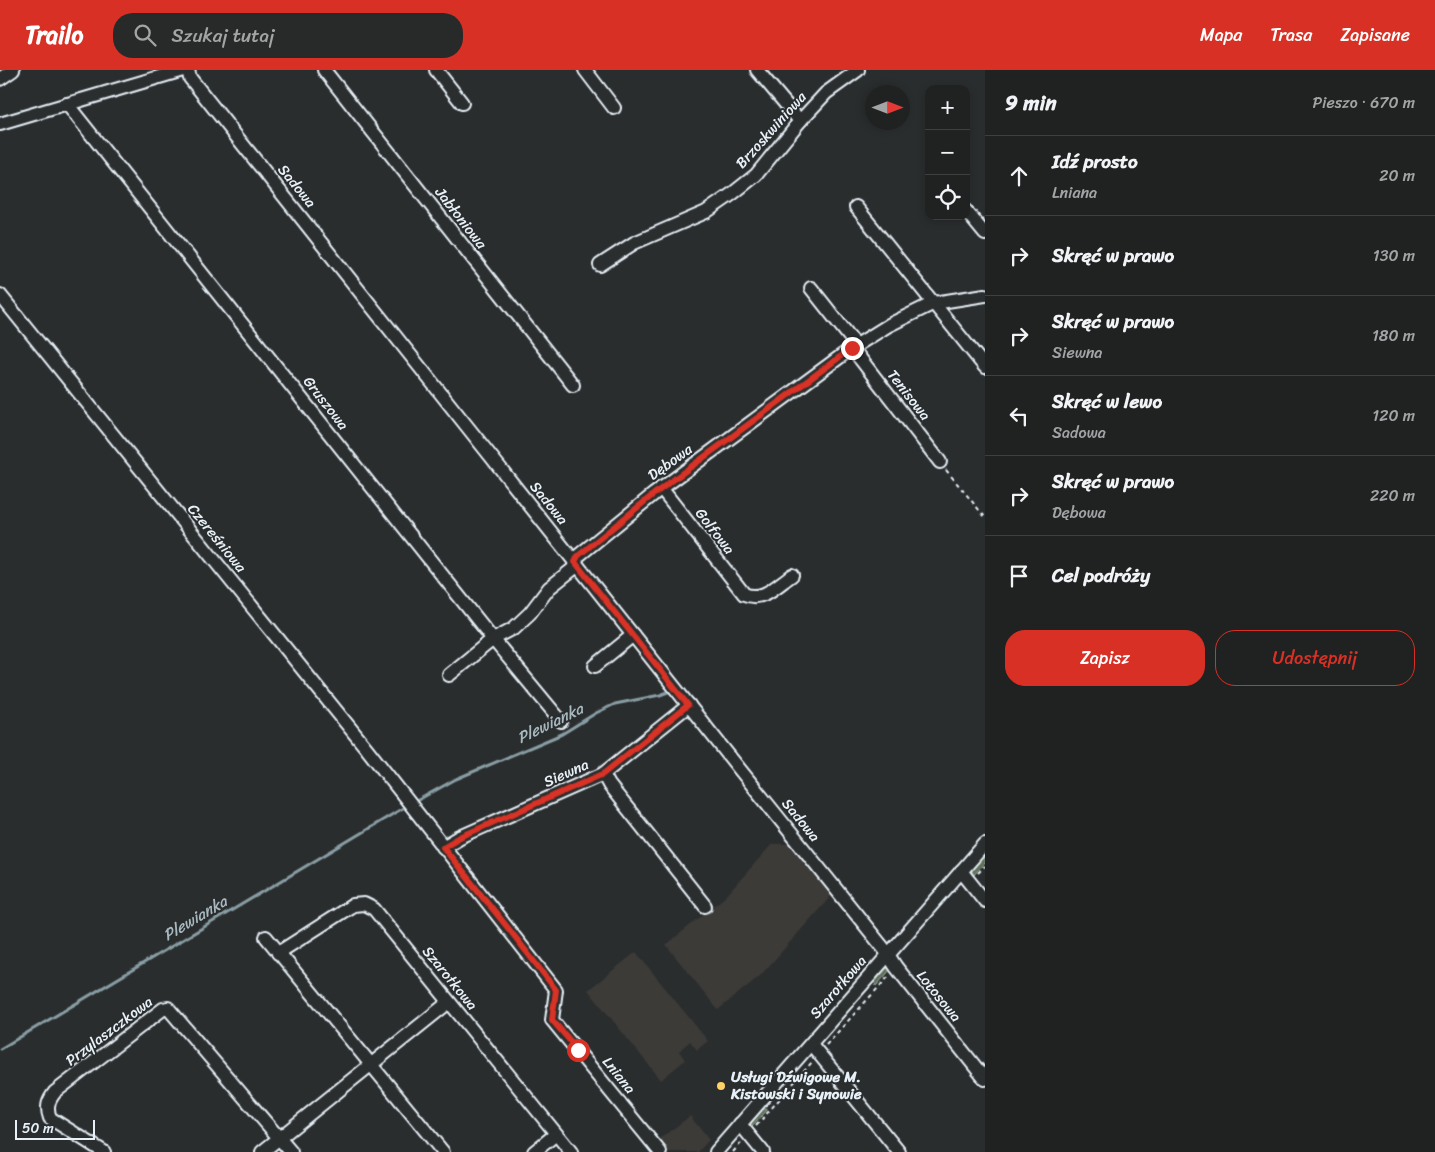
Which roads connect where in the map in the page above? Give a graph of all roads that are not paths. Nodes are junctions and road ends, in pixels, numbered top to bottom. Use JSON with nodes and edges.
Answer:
{"nodes":[{"id":1,"x":13,"y":70,"type":"edge"},
{"id":2,"x":183,"y":70,"type":"edge"},
{"id":3,"x":188,"y":70,"type":"edge"},
{"id":4,"x":324,"y":70,"type":"edge"},
{"id":5,"x":436,"y":70,"type":"edge"},
{"id":6,"x":585,"y":70,"type":"edge"},
{"id":7,"x":757,"y":70,"type":"edge"},
{"id":8,"x":858,"y":70,"type":"edge"},
{"id":9,"x":0,"y":79,"type":"edge"},
{"id":10,"x":462,"y":103,"type":"dead end"},
{"id":11,"x":67,"y":104,"type":"junction"},
{"id":12,"x":614,"y":108,"type":"dead end"},
{"id":13,"x":800,"y":122,"type":"junction"},
{"id":14,"x":0,"y":124,"type":"edge"},
{"id":15,"x":856,"y":206,"type":"dead end"},
{"id":16,"x":970,"y":216,"type":"edge"},
{"id":17,"x":985,"y":234,"type":"edge"},
{"id":18,"x":600,"y":265,"type":"dead end"},
{"id":19,"x":811,"y":288,"type":"dead end"},
{"id":20,"x":985,"y":294,"type":"edge"},
{"id":21,"x":0,"y":295,"type":"edge"},
{"id":22,"x":934,"y":303,"type":"junction"},
{"id":23,"x":854,"y":347,"type":"junction"},
{"id":24,"x":985,"y":367,"type":"edge"},
{"id":25,"x":573,"y":385,"type":"dead end"},
{"id":26,"x":940,"y":462,"type":"road end"},
{"id":27,"x":661,"y":488,"type":"junction"},
{"id":28,"x":575,"y":562,"type":"junction"},
{"id":29,"x":792,"y":575,"type":"dead end"},
{"id":30,"x":633,"y":636,"type":"junction"},
{"id":31,"x":493,"y":639,"type":"junction"},
{"id":32,"x":595,"y":666,"type":"dead end"},
{"id":33,"x":449,"y":675,"type":"dead end"},
{"id":34,"x":688,"y":705,"type":"junction"},
{"id":35,"x":560,"y":721,"type":"dead end"},
{"id":36,"x":603,"y":774,"type":"junction"},
{"id":37,"x":985,"y":844,"type":"edge"},
{"id":38,"x":443,"y":847,"type":"junction"},
{"id":39,"x":961,"y":871,"type":"junction"},
{"id":40,"x":985,"y":901,"type":"edge"},
{"id":41,"x":705,"y":906,"type":"dead end"},
{"id":42,"x":266,"y":937,"type":"dead end"},
{"id":43,"x":278,"y":952,"type":"junction"},
{"id":44,"x":888,"y":956,"type":"junction"},
{"id":45,"x":449,"y":1002,"type":"junction"},
{"id":46,"x":552,"y":1020,"type":"joint"},
{"id":47,"x":811,"y":1044,"type":"junction"},
{"id":48,"x":372,"y":1065,"type":"junction"},
{"id":49,"x":985,"y":1079,"type":"edge"},
{"id":50,"x":740,"y":1124,"type":"junction"},
{"id":51,"x":556,"y":1134,"type":"junction"},
{"id":52,"x":279,"y":1138,"type":"junction"},
{"id":53,"x":104,"y":1152,"type":"edge"},
{"id":54,"x":262,"y":1152,"type":"edge"},
{"id":55,"x":290,"y":1152,"type":"edge"},
{"id":56,"x":443,"y":1152,"type":"edge"},
{"id":57,"x":534,"y":1152,"type":"edge"},
{"id":58,"x":571,"y":1152,"type":"edge"},
{"id":59,"x":660,"y":1152,"type":"edge"},
{"id":60,"x":716,"y":1152,"type":"edge"},
{"id":61,"x":764,"y":1152,"type":"edge"},
{"id":62,"x":899,"y":1152,"type":"edge"}],
"edges":[{"from":1,"to":9,"type":"street"},
{"from":2,"to":11,"type":"street"},
{"from":3,"to":28,"type":"street","name":"Sadowa"},
{"from":4,"to":25,"type":"street","name":"Jabłoniowa"},
{"from":5,"to":10,"type":"street"},
{"from":6,"to":12,"type":"street"},
{"from":7,"to":13,"type":"street"},
{"from":8,"to":13,"type":"street","name":"Brzoskwiniowa"},
{"from":11,"to":14,"type":"street"},
{"from":11,"to":31,"type":"street","name":"Gruszowa"},
{"from":13,"to":18,"type":"street","name":"Brzoskwiniowa"},
{"from":15,"to":22,"type":"street"},
{"from":16,"to":17,"type":"street"},
{"from":19,"to":23,"type":"street","name":"Tenisowa"},
{"from":20,"to":22,"type":"street","name":"Dębowa"},
{"from":21,"to":38,"type":"street","name":"Czereśniowa"},
{"from":22,"to":23,"type":"street","name":"Dębowa"},
{"from":22,"to":24,"type":"street"},
{"from":23,"to":26,"type":"street","name":"Tenisowa"},
{"from":23,"to":27,"type":"street","name":"Dębowa"},
{"from":27,"to":28,"type":"street","name":"Dębowa"},
{"from":27,"to":29,"type":"street","name":"Golfowa"},
{"from":28,"to":30,"type":"street","name":"Sadowa"},
{"from":28,"to":31,"type":"street","name":"Dębowa"},
{"from":30,"to":32,"type":"street"},
{"from":30,"to":34,"type":"street","name":"Sadowa"},
{"from":31,"to":33,"type":"street","name":"Dębowa"},
{"from":31,"to":35,"type":"street","name":"Gruszowa"},
{"from":34,"to":36,"type":"street","name":"Siewna"},
{"from":34,"to":44,"type":"street","name":"Sadowa"},
{"from":36,"to":38,"type":"street","name":"Siewna"},
{"from":36,"to":41,"type":"street"},
{"from":37,"to":39,"type":"street","name":"Szarotkowa"},
{"from":38,"to":46,"type":"street","name":"Czereśniowa"},
{"from":39,"to":40,"type":"street"},
{"from":39,"to":44,"type":"street","name":"Szarotkowa"},
{"from":42,"to":43,"type":"street"},
{"from":43,"to":45,"type":"street","name":"Szarotkowa"},
{"from":43,"to":48,"type":"street"},
{"from":44,"to":47,"type":"street","name":"Szarotkowa"},
{"from":44,"to":49,"type":"street","name":"Lotosowa"},
{"from":45,"to":48,"type":"street"},
{"from":45,"to":51,"type":"street","name":"Szarotkowa"},
{"from":46,"to":59,"type":"street","name":"Lniana"},
{"from":47,"to":50,"type":"street","name":"Szarotkowa"},
{"from":47,"to":62,"type":"street"},
{"from":48,"to":52,"type":"street"},
{"from":48,"to":56,"type":"street"},
{"from":50,"to":60,"type":"street","name":"Szarotkowa"},
{"from":50,"to":61,"type":"street"},
{"from":51,"to":57,"type":"street"},
{"from":51,"to":58,"type":"street","name":"Szarotkowa"},
{"from":52,"to":53,"type":"street","name":"Przylaszczkowa"},
{"from":52,"to":54,"type":"street"},
{"from":52,"to":55,"type":"street"}]}
